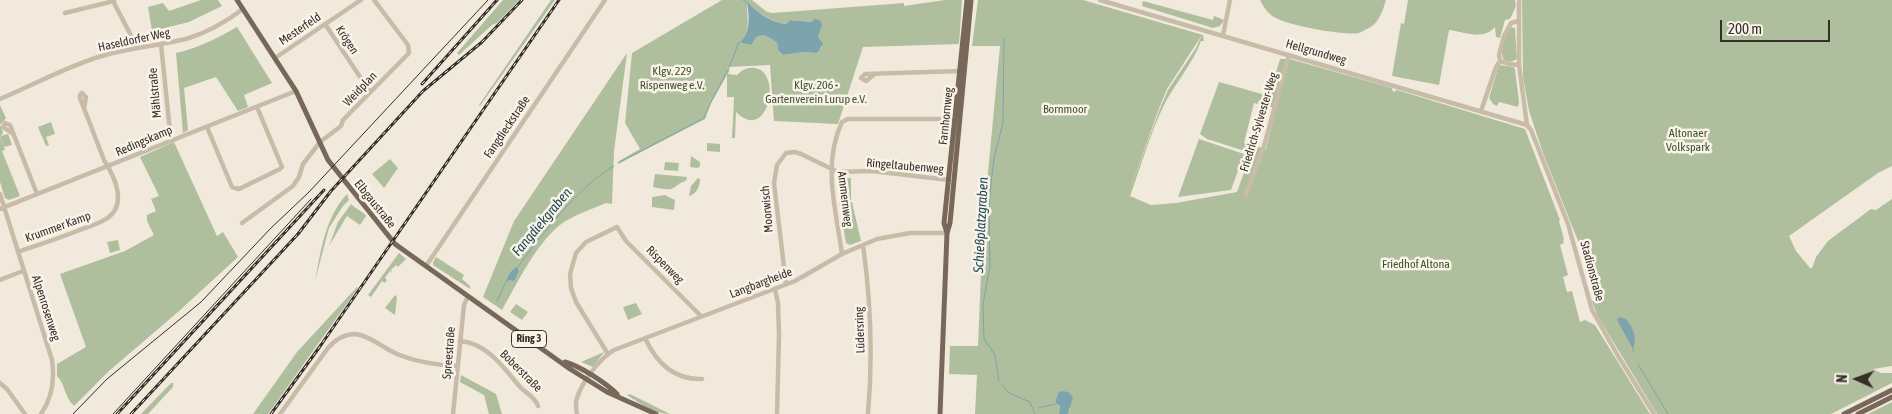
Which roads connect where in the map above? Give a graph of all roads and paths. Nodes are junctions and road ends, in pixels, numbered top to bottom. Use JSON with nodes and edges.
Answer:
{"nodes":[{"id":1,"x":237,"y":0,"type":"edge"},
{"id":2,"x":361,"y":0,"type":"edge"},
{"id":3,"x":374,"y":0,"type":"edge"},
{"id":4,"x":605,"y":0,"type":"edge"},
{"id":5,"x":967,"y":0,"type":"edge"},
{"id":6,"x":971,"y":0,"type":"edge"},
{"id":7,"x":1100,"y":0,"type":"edge"},
{"id":8,"x":1230,"y":0,"type":"edge"},
{"id":9,"x":1518,"y":0,"type":"edge"},
{"id":10,"x":114,"y":1,"type":"edge"},
{"id":11,"x":243,"y":9,"type":"junction"},
{"id":12,"x":65,"y":13,"type":"dead end"},
{"id":13,"x":1518,"y":21,"type":"junction"},
{"id":14,"x":325,"y":24,"type":"junction"},
{"id":15,"x":1223,"y":35,"type":"junction"},
{"id":16,"x":161,"y":44,"type":"junction"},
{"id":17,"x":137,"y":47,"type":"junction"},
{"id":18,"x":1289,"y":55,"type":"junction"},
{"id":19,"x":275,"y":58,"type":"junction"},
{"id":20,"x":1500,"y":61,"type":"junction"},
{"id":21,"x":1520,"y":65,"type":"junction"},
{"id":22,"x":960,"y":72,"type":"junction"},
{"id":23,"x":875,"y":74,"type":"dead end"},
{"id":24,"x":296,"y":91,"type":"junction"},
{"id":25,"x":370,"y":92,"type":"junction"},
{"id":26,"x":0,"y":99,"type":"edge"},
{"id":27,"x":257,"y":107,"type":"junction"},
{"id":28,"x":84,"y":108,"type":"dead end"},
{"id":29,"x":1481,"y":111,"type":"junction"},
{"id":30,"x":956,"y":119,"type":"junction"},
{"id":31,"x":1527,"y":125,"type":"junction"},
{"id":32,"x":207,"y":127,"type":"junction"},
{"id":33,"x":14,"y":135,"type":"dead end"},
{"id":34,"x":171,"y":140,"type":"junction"},
{"id":35,"x":320,"y":142,"type":"junction"},
{"id":36,"x":108,"y":166,"type":"junction"},
{"id":37,"x":831,"y":168,"type":"junction"},
{"id":38,"x":949,"y":180,"type":"junction"},
{"id":39,"x":0,"y":194,"type":"edge"},
{"id":40,"x":37,"y":194,"type":"junction"},
{"id":41,"x":1246,"y":195,"type":"dead end"},
{"id":42,"x":2,"y":208,"type":"edge"},
{"id":43,"x":242,"y":223,"type":"dead end"},
{"id":44,"x":947,"y":233,"type":"junction"},
{"id":45,"x":863,"y":245,"type":"junction"},
{"id":46,"x":18,"y":252,"type":"junction"},
{"id":47,"x":842,"y":254,"type":"junction"},
{"id":48,"x":426,"y":266,"type":"junction"},
{"id":49,"x":23,"y":270,"type":"junction"},
{"id":50,"x":0,"y":280,"type":"edge"},
{"id":51,"x":786,"y":284,"type":"junction"},
{"id":52,"x":775,"y":289,"type":"junction"},
{"id":53,"x":468,"y":296,"type":"junction"},
{"id":54,"x":701,"y":316,"type":"junction"},
{"id":55,"x":645,"y":338,"type":"junction"},
{"id":56,"x":460,"y":341,"type":"junction"},
{"id":57,"x":608,"y":354,"type":"junction"},
{"id":58,"x":458,"y":366,"type":"junction"},
{"id":59,"x":589,"y":378,"type":"junction"},
{"id":60,"x":702,"y":379,"type":"dead end"},
{"id":61,"x":0,"y":383,"type":"edge"},
{"id":62,"x":1892,"y":390,"type":"edge"},
{"id":63,"x":1892,"y":397,"type":"edge"},
{"id":64,"x":538,"y":406,"type":"dead end"},
{"id":65,"x":25,"y":414,"type":"edge"},
{"id":66,"x":41,"y":414,"type":"edge"},
{"id":67,"x":280,"y":414,"type":"edge"},
{"id":68,"x":453,"y":414,"type":"edge"},
{"id":69,"x":577,"y":414,"type":"edge"},
{"id":70,"x":656,"y":414,"type":"edge"},
{"id":71,"x":777,"y":414,"type":"edge"},
{"id":72,"x":868,"y":414,"type":"edge"},
{"id":73,"x":940,"y":414,"type":"edge"},
{"id":74,"x":1654,"y":414,"type":"edge"},
{"id":75,"x":1844,"y":414,"type":"edge"},
{"id":76,"x":1858,"y":414,"type":"edge"}],
"edges":[{"from":1,"to":11,"type":"main road","name":"Elbgaustraße","number":"Ring 3"},
{"from":2,"to":14,"type":"street","name":"Mesterfeld"},
{"from":3,"to":25,"type":"street","name":"Weidplan"},
{"from":4,"to":48,"type":"street","name":"Fangdieckstraße"},
{"from":5,"to":22,"type":"main road","name":"Farnhornweg"},
{"from":6,"to":44,"type":"main road","name":"Farnhornweg"},
{"from":7,"to":15,"type":"street","name":"Hellgrundweg"},
{"from":8,"to":15,"type":"street"},
{"from":9,"to":13,"type":"street","name":"Stadionstraße"},
{"from":10,"to":12,"type":"street"},
{"from":10,"to":17,"type":"street"},
{"from":11,"to":16,"type":"street","name":"Haseldorfer Weg"},
{"from":11,"to":19,"type":"main road","name":"Elbgaustraße","number":"Ring 3"},
{"from":13,"to":20,"type":"street"},
{"from":13,"to":21,"type":"street","name":"Stadionstraße"},
{"from":14,"to":19,"type":"street","name":"Mesterfeld"},
{"from":14,"to":25,"type":"street","name":"Krögen"},
{"from":15,"to":18,"type":"street","name":"Hellgrundweg"},
{"from":16,"to":17,"type":"street","name":"Haseldorfer Weg"},
{"from":16,"to":34,"type":"street","name":"Mählstraße"},
{"from":17,"to":26,"type":"street","name":"Haseldorfer Weg"},
{"from":18,"to":29,"type":"street","name":"Hellgrundweg"},
{"from":18,"to":41,"type":"street","name":"Friedrich-Sylvester-Weg"},
{"from":19,"to":24,"type":"main road","name":"Elbgaustraße","number":"Ring 3"},
{"from":20,"to":21,"type":"street"},
{"from":20,"to":29,"type":"street"},
{"from":21,"to":31,"type":"street","name":"Stadionstraße"},
{"from":22,"to":23,"type":"street"},
{"from":22,"to":30,"type":"main road","name":"Farnhornweg"},
{"from":24,"to":27,"type":"street","name":"Redingskamp"},
{"from":24,"to":35,"type":"main road","name":"Elbgaustraße","number":"Ring 3"},
{"from":25,"to":35,"type":"street","name":"Weidplan"},
{"from":27,"to":32,"type":"street","name":"Redingskamp"},
{"from":27,"to":32,"type":"street"},
{"from":28,"to":36,"type":"street","name":"Krummer Kamp"},
{"from":29,"to":31,"type":"street","name":"Hellgrundweg"},
{"from":30,"to":37,"type":"street","name":"Ammernweg"},
{"from":30,"to":38,"type":"main road","name":"Farnhornweg"},
{"from":31,"to":74,"type":"street","name":"Stadionstraße"},
{"from":32,"to":34,"type":"street","name":"Redingskamp"},
{"from":33,"to":40,"type":"street"},
{"from":34,"to":36,"type":"street","name":"Redingskamp"},
{"from":35,"to":43,"type":"street","name":"Weidplan"},
{"from":35,"to":48,"type":"main road","name":"Elbgaustraße","number":"Ring 3"},
{"from":36,"to":40,"type":"street","name":"Redingskamp"},
{"from":36,"to":46,"type":"street","name":"Krummer Kamp"},
{"from":37,"to":38,"type":"street","name":"Ringeltaubenweg"},
{"from":37,"to":47,"type":"street","name":"Ammernweg"},
{"from":37,"to":51,"type":"street","name":"Moorwisch"},
{"from":38,"to":44,"type":"main road","name":"Farnhornweg"},
{"from":39,"to":42,"type":"street","name":"Alpenrosenweg"},
{"from":40,"to":42,"type":"street","name":"Redingskamp"},
{"from":42,"to":46,"type":"street","name":"Alpenrosenweg"},
{"from":44,"to":45,"type":"street","name":"Langbargheide"},
{"from":44,"to":73,"type":"main road","name":"Farnhornweg"},
{"from":45,"to":47,"type":"street","name":"Langbargheide"},
{"from":45,"to":72,"type":"street","name":"Lüdersring"},
{"from":46,"to":49,"type":"street","name":"Alpenrosenweg"},
{"from":47,"to":51,"type":"street","name":"Langbargheide"},
{"from":48,"to":53,"type":"main road","name":"Elbgaustraße","number":"Ring 3"},
{"from":49,"to":50,"type":"street"},
{"from":49,"to":66,"type":"street","name":"Alpenrosenweg"},
{"from":51,"to":52,"type":"street","name":"Langbargheide"},
{"from":52,"to":54,"type":"street","name":"Langbargheide"},
{"from":52,"to":71,"type":"street"},
{"from":53,"to":56,"type":"street","name":"Spreestraße"},
{"from":53,"to":59,"type":"main road","name":"Elbgaustraße","number":"Ring 3"},
{"from":54,"to":55,"type":"street","name":"Langbargheide"},
{"from":54,"to":57,"type":"street","name":"Rispenweg"},
{"from":55,"to":57,"type":"street","name":"Langbargheide"},
{"from":55,"to":60,"type":"street"},
{"from":56,"to":58,"type":"street","name":"Spreestraße"},
{"from":56,"to":64,"type":"street","name":"Boberstraße"},
{"from":57,"to":59,"type":"street","name":"Langbargheide"},
{"from":58,"to":67,"type":"street"},
{"from":58,"to":68,"type":"street","name":"Spreestraße"},
{"from":59,"to":69,"type":"street","name":"Langbargheide"},
{"from":59,"to":70,"type":"main road","name":"Elbgaustraße","number":"Ring 3"},
{"from":61,"to":65,"type":"street"},
{"from":62,"to":75,"type":"main road"},
{"from":63,"to":76,"type":"main road"}]}
